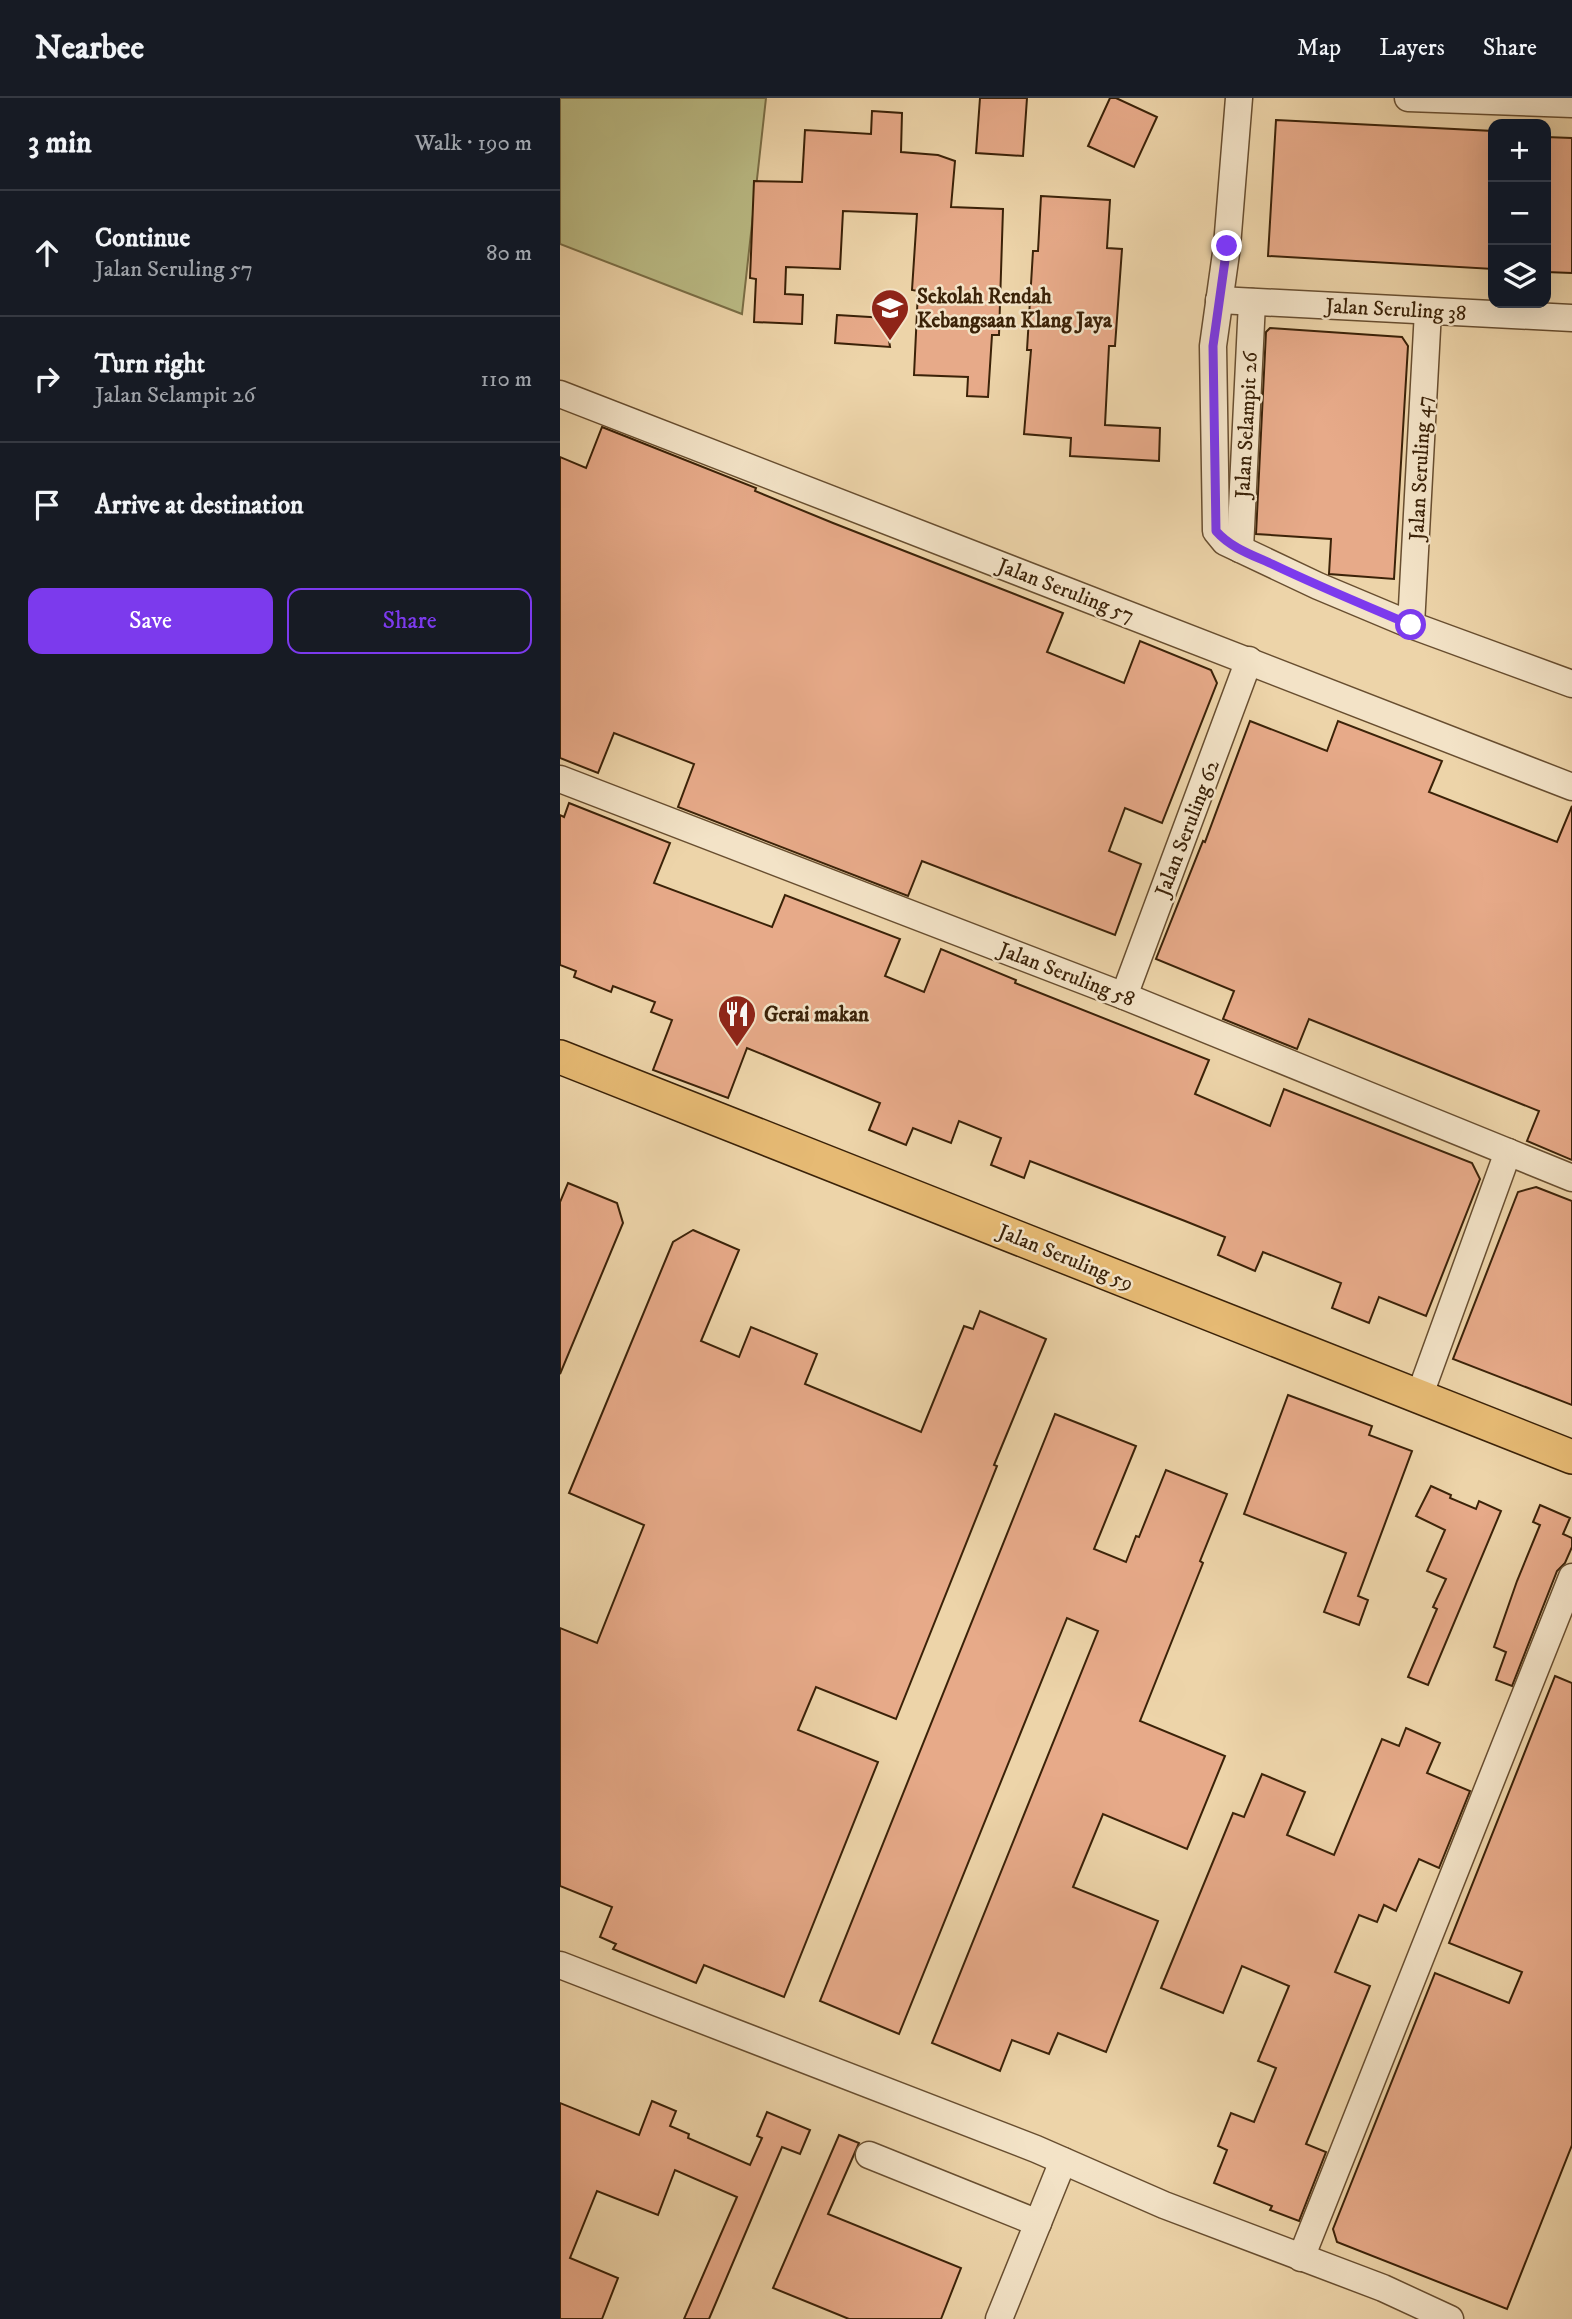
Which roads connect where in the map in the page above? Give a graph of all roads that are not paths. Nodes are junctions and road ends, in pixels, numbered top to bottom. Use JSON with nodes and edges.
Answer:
{"nodes":[{"id":1,"x":1239,"y":98,"type":"edge"},
{"id":2,"x":1408,"y":98,"type":"edge"},
{"id":3,"x":1572,"y":104,"type":"edge"},
{"id":4,"x":1537,"y":113,"type":"edge"},
{"id":5,"x":1219,"y":300,"type":"junction"},
{"id":6,"x":1252,"y":302,"type":"junction"},
{"id":7,"x":1526,"y":309,"type":"edge"},
{"id":8,"x":1428,"y":311,"type":"junction"},
{"id":9,"x":1572,"y":318,"type":"edge"},
{"id":10,"x":560,"y":394,"type":"edge"},
{"id":11,"x":1240,"y":549,"type":"junction"},
{"id":12,"x":1411,"y":625,"type":"junction"},
{"id":13,"x":1250,"y":660,"type":"junction"},
{"id":14,"x":1572,"y":684,"type":"edge"},
{"id":15,"x":560,"y":779,"type":"edge"},
{"id":16,"x":1572,"y":787,"type":"edge"},
{"id":17,"x":1124,"y":996,"type":"junction"},
{"id":18,"x":560,"y":1057,"type":"edge"},
{"id":19,"x":1508,"y":1152,"type":"junction"},
{"id":20,"x":1572,"y":1178,"type":"edge"},
{"id":21,"x":1419,"y":1397,"type":"junction"},
{"id":22,"x":1572,"y":1457,"type":"edge"},
{"id":23,"x":1572,"y":1577,"type":"edge"},
{"id":24,"x":560,"y":1965,"type":"edge"},
{"id":25,"x":869,"y":2155,"type":"dead end"},
{"id":26,"x":1063,"y":2161,"type":"junction"},
{"id":27,"x":1038,"y":2223,"type":"junction"},
{"id":28,"x":1301,"y":2258,"type":"junction"},
{"id":29,"x":999,"y":2319,"type":"edge"},
{"id":30,"x":1450,"y":2319,"type":"edge"}],
"edges":[{"from":1,"to":5,"type":"street","name":"Jalan Selampit 26"},
{"from":2,"to":4,"type":"street"},
{"from":3,"to":4,"type":"street"},
{"from":5,"to":6,"type":"street","name":"Jalan Seruling 38"},
{"from":5,"to":11,"type":"street","name":"Jalan Selampit 26"},
{"from":6,"to":8,"type":"street","name":"Jalan Seruling 38"},
{"from":6,"to":11,"type":"street","name":"Jalan Selampit 26"},
{"from":7,"to":8,"type":"street","name":"Jalan Seruling 38"},
{"from":7,"to":9,"type":"street","name":"Jalan Seruling 38"},
{"from":8,"to":12,"type":"street","name":"Jalan Seruling 47"},
{"from":10,"to":13,"type":"street","name":"Jalan Seruling 57"},
{"from":11,"to":12,"type":"street"},
{"from":12,"to":14,"type":"street"},
{"from":13,"to":16,"type":"street","name":"Jalan Seruling 57"},
{"from":13,"to":17,"type":"street","name":"Jalan Seruling 62"},
{"from":15,"to":17,"type":"street","name":"Jalan Seruling 58"},
{"from":17,"to":19,"type":"street","name":"Jalan Seruling 58"},
{"from":18,"to":21,"type":"main road","name":"Jalan Seruling 59"},
{"from":19,"to":20,"type":"street","name":"Jalan Seruling 58"},
{"from":19,"to":21,"type":"street"},
{"from":21,"to":22,"type":"main road","name":"Jalan Seruling 59"},
{"from":23,"to":28,"type":"street"},
{"from":24,"to":26,"type":"street"},
{"from":25,"to":27,"type":"street"},
{"from":26,"to":27,"type":"street"},
{"from":26,"to":28,"type":"street"},
{"from":27,"to":29,"type":"street"},
{"from":28,"to":30,"type":"street"}]}
